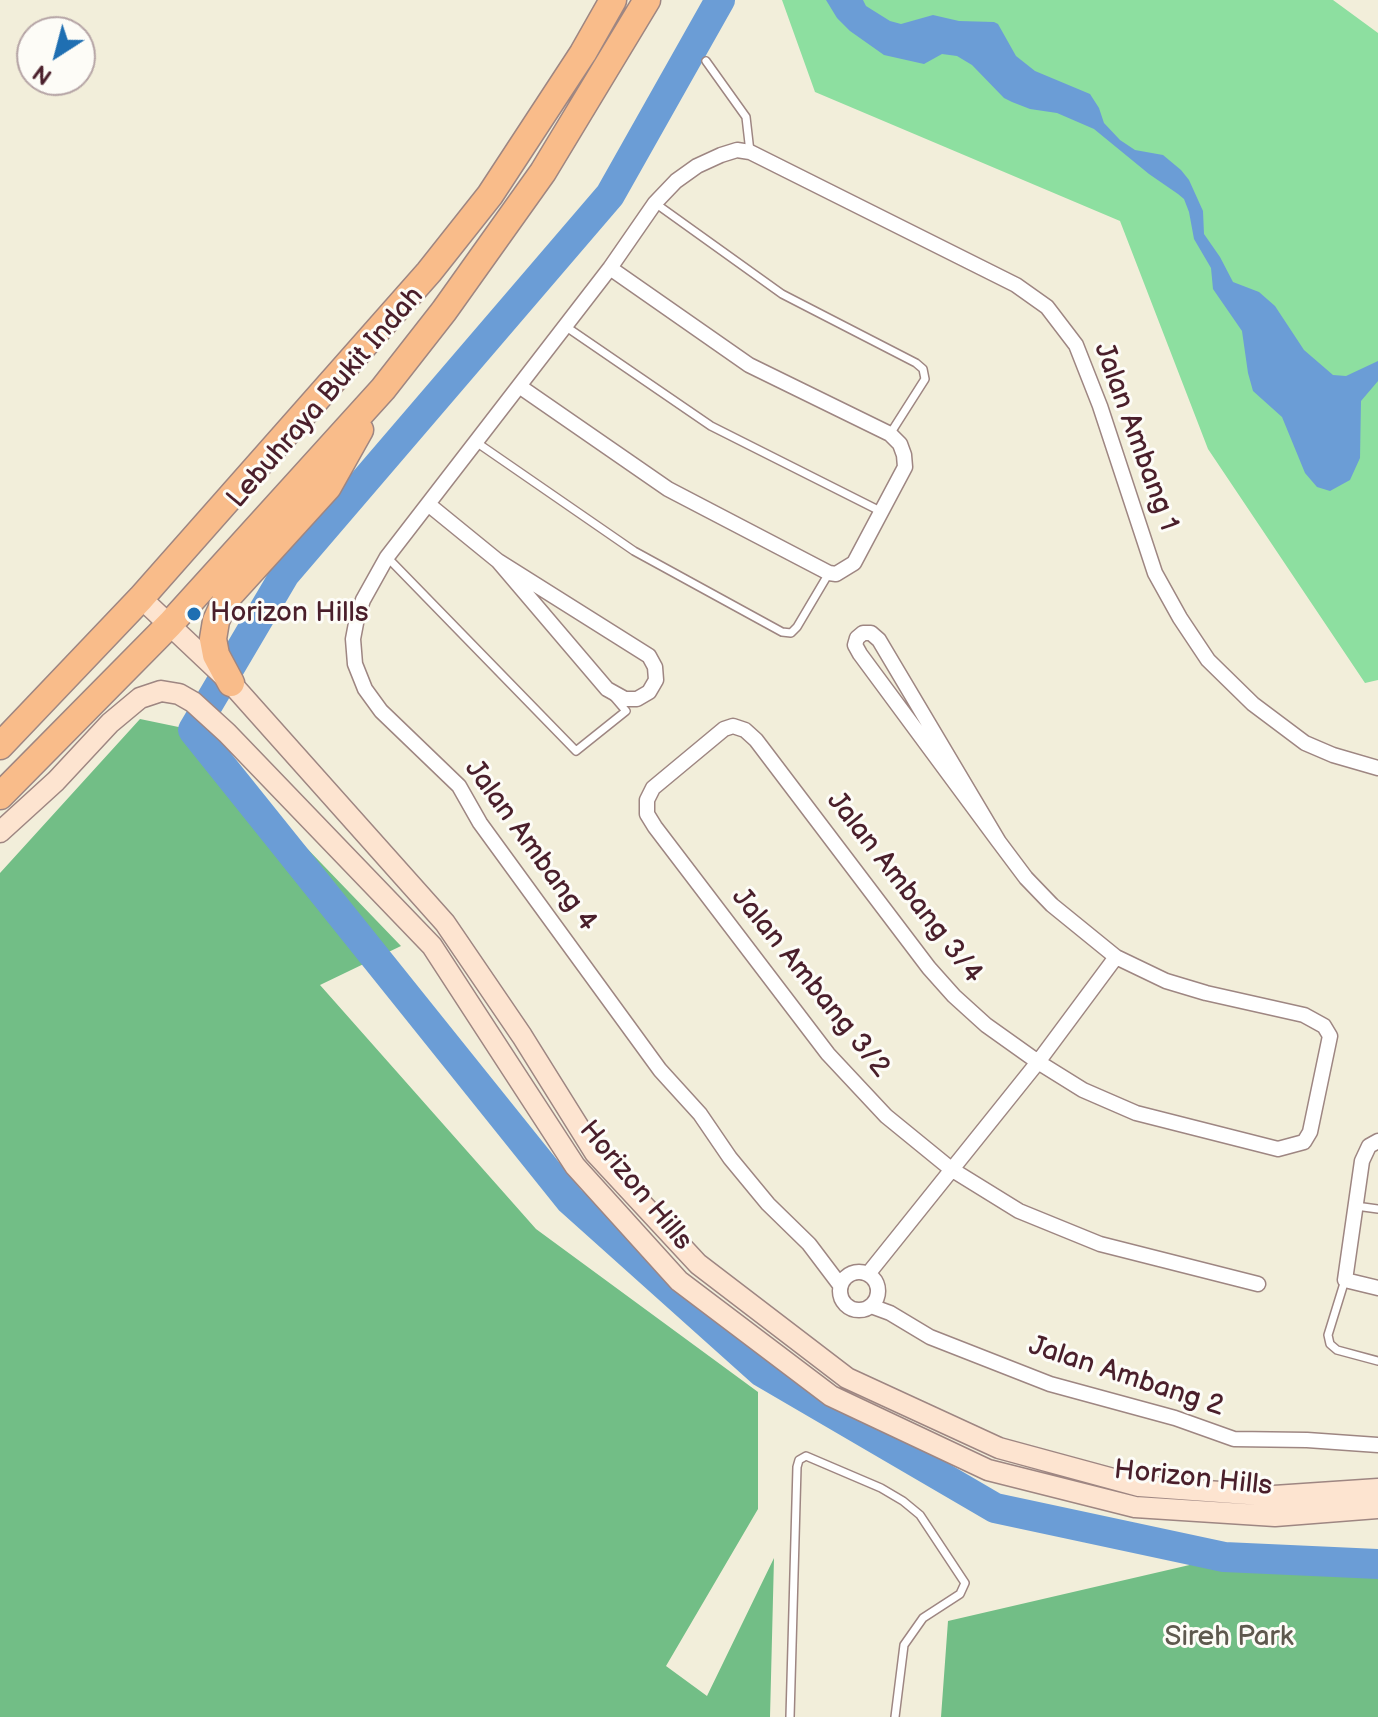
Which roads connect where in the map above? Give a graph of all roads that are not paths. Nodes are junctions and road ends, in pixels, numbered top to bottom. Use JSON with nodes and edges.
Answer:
{"nodes":[{"id":1,"x":613,"y":0,"type":"edge"},
{"id":2,"x":647,"y":0,"type":"edge"},
{"id":3,"x":706,"y":61,"type":"dead end"},
{"id":4,"x":750,"y":152,"type":"junction"},
{"id":5,"x":655,"y":203,"type":"junction"},
{"id":6,"x":610,"y":268,"type":"junction"},
{"id":7,"x":565,"y":326,"type":"junction"},
{"id":8,"x":519,"y":386,"type":"junction"},
{"id":9,"x":383,"y":389,"type":"junction"},
{"id":10,"x":890,"y":434,"type":"junction"},
{"id":11,"x":476,"y":442,"type":"junction"},
{"id":12,"x":428,"y":504,"type":"junction"},
{"id":13,"x":882,"y":512,"type":"junction"},
{"id":14,"x":387,"y":557,"type":"junction"},
{"id":15,"x":498,"y":561,"type":"junction"},
{"id":16,"x":829,"y":573,"type":"junction"},
{"id":17,"x":141,"y":598,"type":"junction"},
{"id":18,"x":170,"y":624,"type":"junction"},
{"id":19,"x":231,"y":683,"type":"junction"},
{"id":20,"x":607,"y":689,"type":"junction"},
{"id":21,"x":745,"y":730,"type":"joint"},
{"id":22,"x":0,"y":746,"type":"edge"},
{"id":23,"x":1378,"y":768,"type":"edge"},
{"id":24,"x":0,"y":796,"type":"edge"},
{"id":25,"x":0,"y":832,"type":"edge"},
{"id":26,"x":999,"y":842,"type":"junction"},
{"id":27,"x":1116,"y":957,"type":"junction"},
{"id":28,"x":1038,"y":1062,"type":"junction"},
{"id":29,"x":1378,"y":1141,"type":"edge"},
{"id":30,"x":951,"y":1169,"type":"junction"},
{"id":31,"x":1356,"y":1206,"type":"junction"},
{"id":32,"x":1378,"y":1209,"type":"edge"},
{"id":33,"x":868,"y":1274,"type":"junction"},
{"id":34,"x":1345,"y":1280,"type":"junction"},
{"id":35,"x":1258,"y":1284,"type":"dead end"},
{"id":36,"x":840,"y":1285,"type":"junction"},
{"id":37,"x":1378,"y":1288,"type":"edge"},
{"id":38,"x":871,"y":1306,"type":"junction"},
{"id":39,"x":1378,"y":1361,"type":"edge"},
{"id":40,"x":1378,"y":1445,"type":"edge"},
{"id":41,"x":1378,"y":1489,"type":"edge"},
{"id":42,"x":1378,"y":1508,"type":"edge"},
{"id":43,"x":790,"y":1717,"type":"edge"},
{"id":44,"x":895,"y":1717,"type":"edge"}],
"edges":[{"from":1,"to":17,"type":"highway","name":"Lebuhraya Bukit Indah"},
{"from":2,"to":9,"type":"highway","name":"Lebuhraya Bukit Indah"},
{"from":3,"to":4,"type":"lane"},
{"from":4,"to":5,"type":"street","name":"Jalan Ambang 4"},
{"from":4,"to":23,"type":"street","name":"Jalan Ambang 1"},
{"from":5,"to":6,"type":"street","name":"Jalan Ambang 4"},
{"from":5,"to":10,"type":"lane"},
{"from":6,"to":7,"type":"street","name":"Jalan Ambang 4"},
{"from":6,"to":10,"type":"street"},
{"from":7,"to":8,"type":"street","name":"Jalan Ambang 4"},
{"from":7,"to":13,"type":"lane"},
{"from":8,"to":11,"type":"street","name":"Jalan Ambang 4"},
{"from":8,"to":16,"type":"street"},
{"from":9,"to":18,"type":"highway","name":"Lebuhraya Bukit Indah"},
{"from":9,"to":19,"type":"highway"},
{"from":10,"to":13,"type":"street"},
{"from":11,"to":12,"type":"street","name":"Jalan Ambang 4"},
{"from":11,"to":16,"type":"lane"},
{"from":12,"to":14,"type":"street","name":"Jalan Ambang 4"},
{"from":12,"to":15,"type":"street"},
{"from":13,"to":16,"type":"street"},
{"from":14,"to":20,"type":"lane"},
{"from":14,"to":36,"type":"street","name":"Jalan Ambang 4"},
{"from":15,"to":20,"type":"street"},
{"from":15,"to":20,"type":"street"},
{"from":17,"to":18,"type":"street","name":"Horizon Hills"},
{"from":17,"to":22,"type":"highway","name":"Lebuhraya Bukit Indah"},
{"from":18,"to":19,"type":"street","name":"Horizon Hills"},
{"from":18,"to":24,"type":"highway","name":"Lebuhraya Bukit Indah"},
{"from":19,"to":41,"type":"street","name":"Horizon Hills"},
{"from":21,"to":28,"type":"street","name":"Jalan Ambang 3/4"},
{"from":21,"to":30,"type":"street","name":"Jalan Ambang 3/2"},
{"from":25,"to":42,"type":"street","name":"Horizon Hills"},
{"from":26,"to":26,"type":"street"},
{"from":26,"to":27,"type":"street"},
{"from":27,"to":28,"type":"street"},
{"from":27,"to":28,"type":"street","name":"Jalan Ambang 3/4"},
{"from":28,"to":30,"type":"street"},
{"from":29,"to":31,"type":"street"},
{"from":30,"to":33,"type":"street"},
{"from":30,"to":35,"type":"street","name":"Jalan Ambang 3/2"},
{"from":31,"to":32,"type":"lane"},
{"from":31,"to":34,"type":"street"},
{"from":33,"to":36,"type":"street"},
{"from":33,"to":38,"type":"street"},
{"from":34,"to":37,"type":"street"},
{"from":34,"to":39,"type":"lane"},
{"from":36,"to":38,"type":"street"},
{"from":38,"to":40,"type":"street","name":"Jalan Ambang 2"},
{"from":43,"to":44,"type":"lane"}]}
